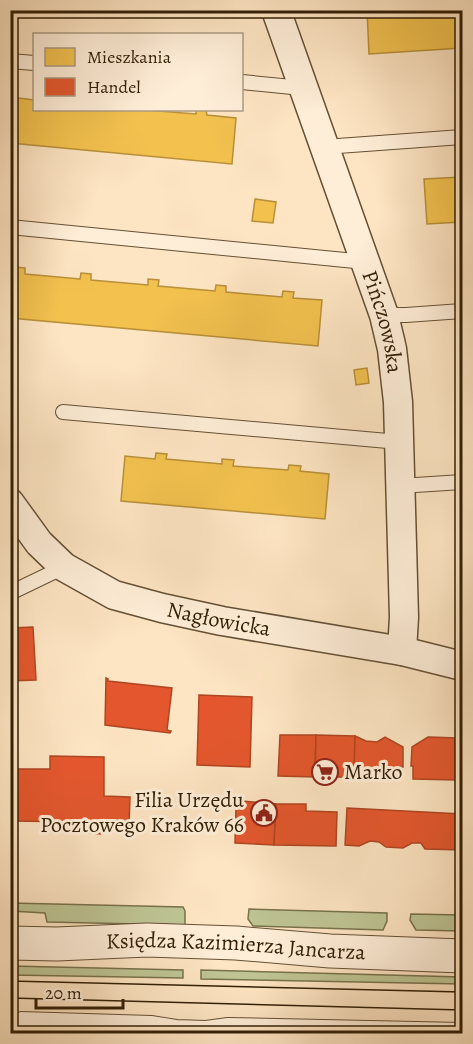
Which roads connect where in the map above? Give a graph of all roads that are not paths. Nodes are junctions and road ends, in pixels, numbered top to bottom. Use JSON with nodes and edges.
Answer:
{"nodes":[{"id":1,"x":276,"y":10,"type":"edge"},
{"id":2,"x":10,"y":61,"type":"edge"},
{"id":3,"x":33,"y":63,"type":"edge"},
{"id":4,"x":243,"y":82,"type":"edge"},
{"id":5,"x":302,"y":88,"type":"junction"},
{"id":6,"x":462,"y":136,"type":"edge"},
{"id":7,"x":324,"y":147,"type":"junction"},
{"id":8,"x":10,"y":227,"type":"edge"},
{"id":9,"x":365,"y":262,"type":"junction"},
{"id":10,"x":462,"y":311,"type":"edge"},
{"id":11,"x":384,"y":315,"type":"junction"},
{"id":12,"x":63,"y":412,"type":"dead end"},
{"id":13,"x":399,"y":442,"type":"junction"},
{"id":14,"x":462,"y":482,"type":"edge"},
{"id":15,"x":400,"y":486,"type":"junction"},
{"id":16,"x":10,"y":503,"type":"edge"},
{"id":17,"x":64,"y":567,"type":"junction"},
{"id":18,"x":10,"y":593,"type":"edge"},
{"id":19,"x":402,"y":651,"type":"junction"},
{"id":20,"x":462,"y":666,"type":"edge"},
{"id":21,"x":10,"y":943,"type":"edge"},
{"id":22,"x":462,"y":956,"type":"edge"},
{"id":23,"x":14,"y":1022,"type":"edge"},
{"id":24,"x":462,"y":1030,"type":"edge"}],
"edges":[{"from":1,"to":5,"type":"street","name":"Pińczowska"},
{"from":2,"to":3,"type":"lane"},
{"from":4,"to":5,"type":"lane"},
{"from":5,"to":7,"type":"street","name":"Pińczowska"},
{"from":6,"to":7,"type":"lane"},
{"from":7,"to":9,"type":"street","name":"Pińczowska"},
{"from":8,"to":9,"type":"lane"},
{"from":9,"to":11,"type":"street","name":"Pińczowska"},
{"from":10,"to":11,"type":"lane"},
{"from":11,"to":13,"type":"street","name":"Pińczowska"},
{"from":12,"to":13,"type":"lane"},
{"from":13,"to":15,"type":"street","name":"Pińczowska"},
{"from":14,"to":15,"type":"lane"},
{"from":15,"to":19,"type":"street","name":"Pińczowska"},
{"from":16,"to":17,"type":"street","name":"Nagłowicka"},
{"from":17,"to":18,"type":"lane"},
{"from":17,"to":19,"type":"street","name":"Nagłowicka"},
{"from":19,"to":20,"type":"street","name":"Nagłowicka"},
{"from":21,"to":22,"type":"street","name":"Księdza Kazimierza Jancarza"},
{"from":23,"to":24,"type":"lane"}]}
